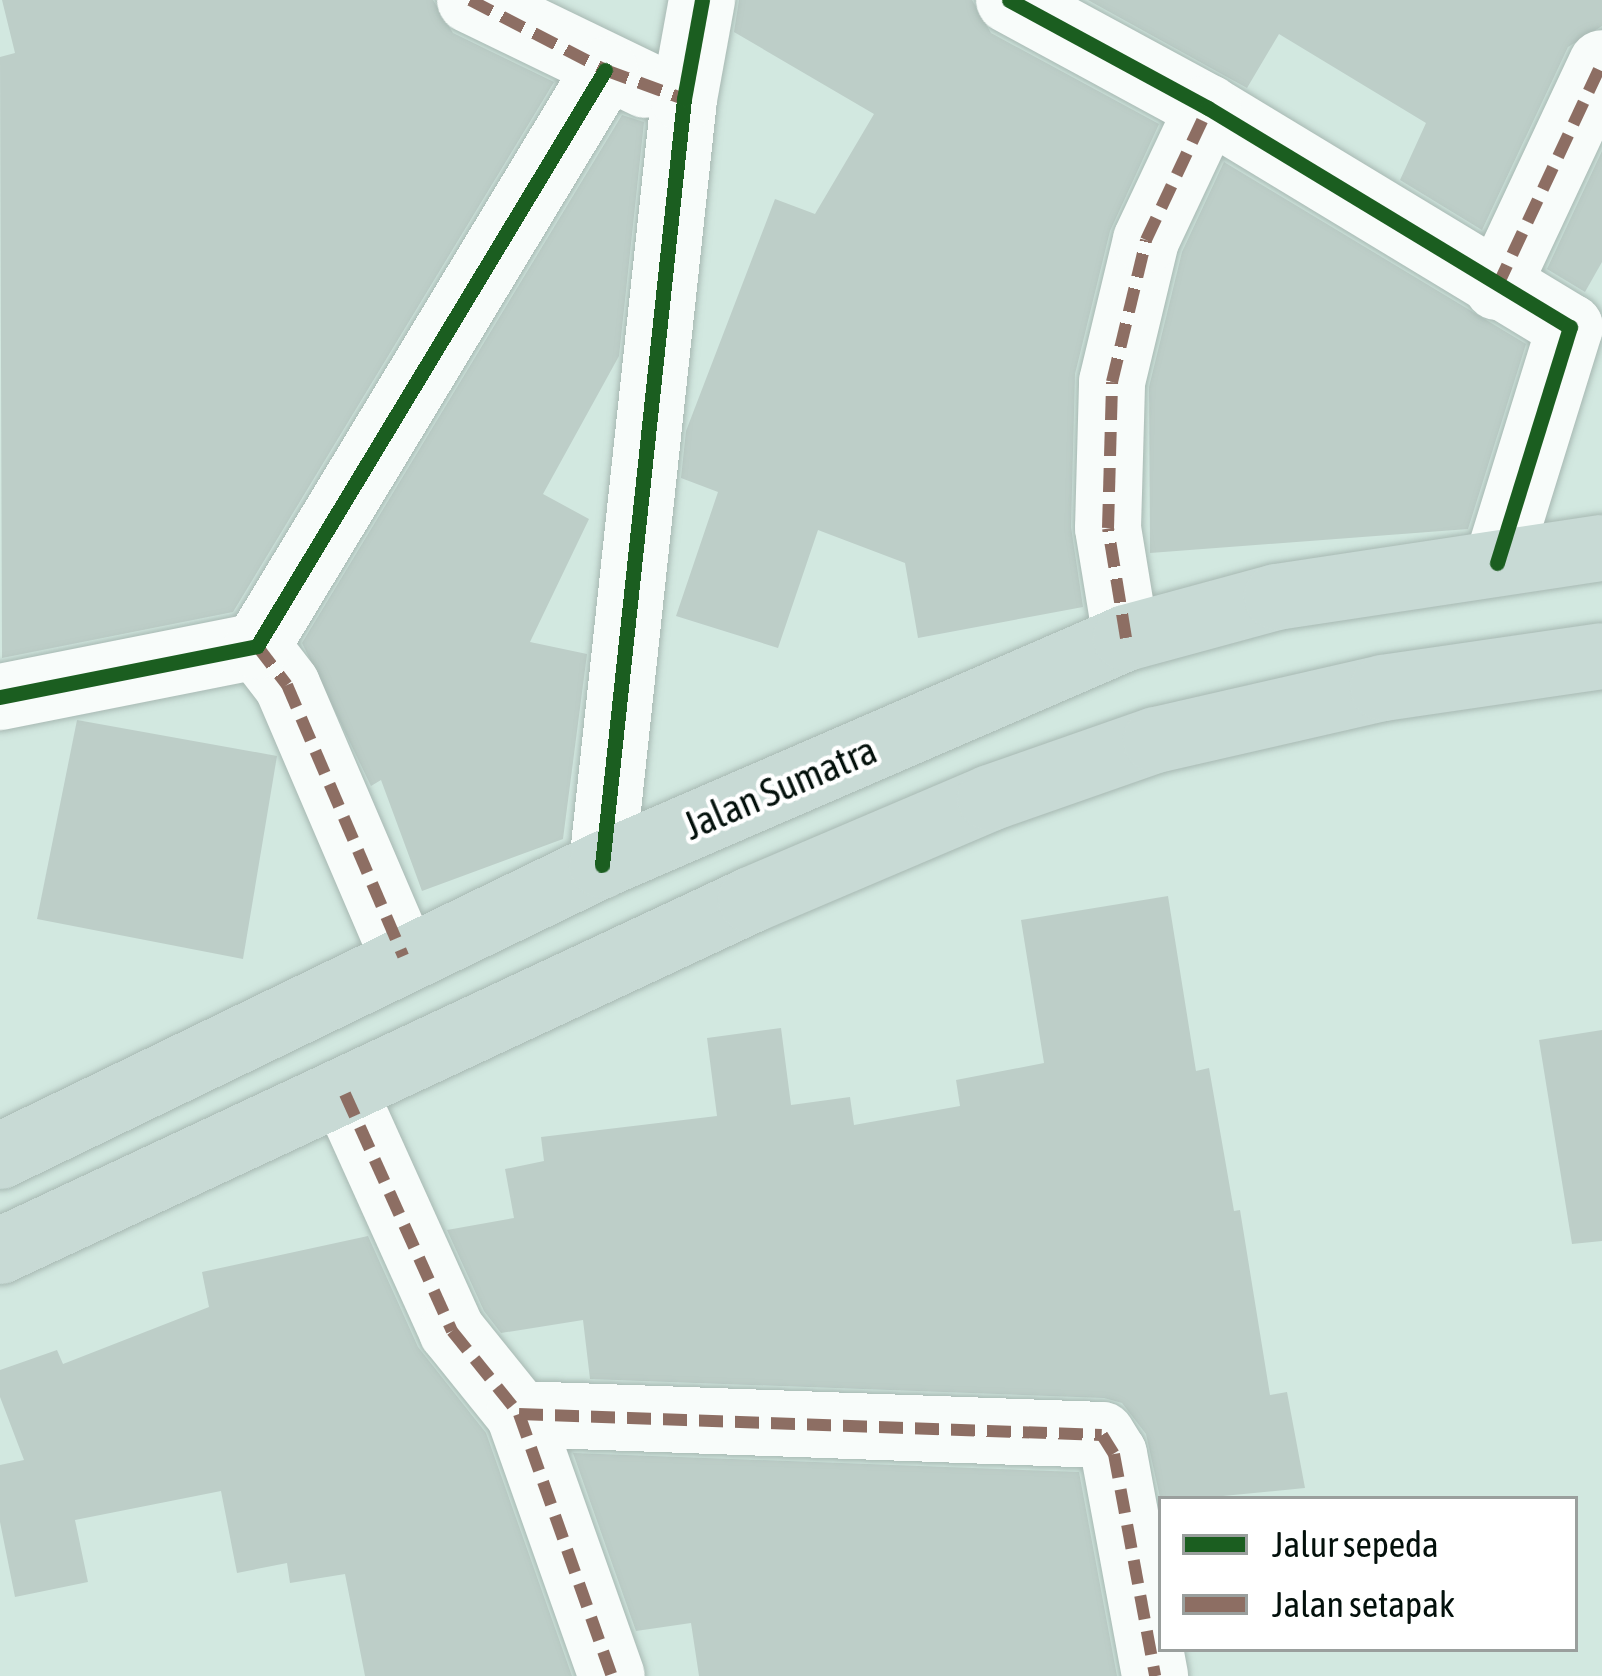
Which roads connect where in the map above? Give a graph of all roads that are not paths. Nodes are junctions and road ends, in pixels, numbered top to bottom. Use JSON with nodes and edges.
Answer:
{"nodes":[{"id":1,"x":470,"y":0,"type":"edge"},
{"id":2,"x":702,"y":0,"type":"edge"},
{"id":3,"x":1009,"y":0,"type":"edge"},
{"id":4,"x":1602,"y":62,"type":"edge"},
{"id":5,"x":605,"y":70,"type":"junction"},
{"id":6,"x":683,"y":99,"type":"junction"},
{"id":7,"x":1208,"y":108,"type":"junction"},
{"id":8,"x":1497,"y":287,"type":"junction"},
{"id":9,"x":1602,"y":548,"type":"edge"},
{"id":10,"x":1497,"y":563,"type":"junction"},
{"id":11,"x":1126,"y":638,"type":"junction"},
{"id":12,"x":257,"y":646,"type":"junction"},
{"id":13,"x":1602,"y":656,"type":"edge"},
{"id":14,"x":0,"y":697,"type":"edge"},
{"id":15,"x":602,"y":865,"type":"junction"},
{"id":16,"x":403,"y":956,"type":"junction"},
{"id":17,"x":345,"y":1094,"type":"junction"},
{"id":18,"x":0,"y":1156,"type":"edge"},
{"id":19,"x":0,"y":1251,"type":"edge"},
{"id":20,"x":519,"y":1414,"type":"junction"},
{"id":21,"x":612,"y":1676,"type":"edge"},
{"id":22,"x":1155,"y":1676,"type":"edge"}],
"edges":[{"from":1,"to":5,"type":"street"},
{"from":2,"to":6,"type":"street"},
{"from":3,"to":7,"type":"street"},
{"from":4,"to":8,"type":"street"},
{"from":5,"to":6,"type":"street"},
{"from":5,"to":12,"type":"street"},
{"from":6,"to":15,"type":"street"},
{"from":7,"to":8,"type":"street"},
{"from":7,"to":11,"type":"street"},
{"from":8,"to":10,"type":"street"},
{"from":9,"to":10,"type":"highway","name":"Jalan Sumatra"},
{"from":10,"to":11,"type":"highway","name":"Jalan Sumatra"},
{"from":11,"to":15,"type":"highway","name":"Jalan Sumatra"},
{"from":12,"to":14,"type":"street"},
{"from":12,"to":16,"type":"street"},
{"from":13,"to":17,"type":"highway"},
{"from":15,"to":16,"type":"highway","name":"Jalan Sumatra"},
{"from":16,"to":18,"type":"highway","name":"Jalan Sumatra"},
{"from":17,"to":19,"type":"highway"},
{"from":17,"to":20,"type":"street"},
{"from":20,"to":21,"type":"street"},
{"from":20,"to":22,"type":"street"}]}
